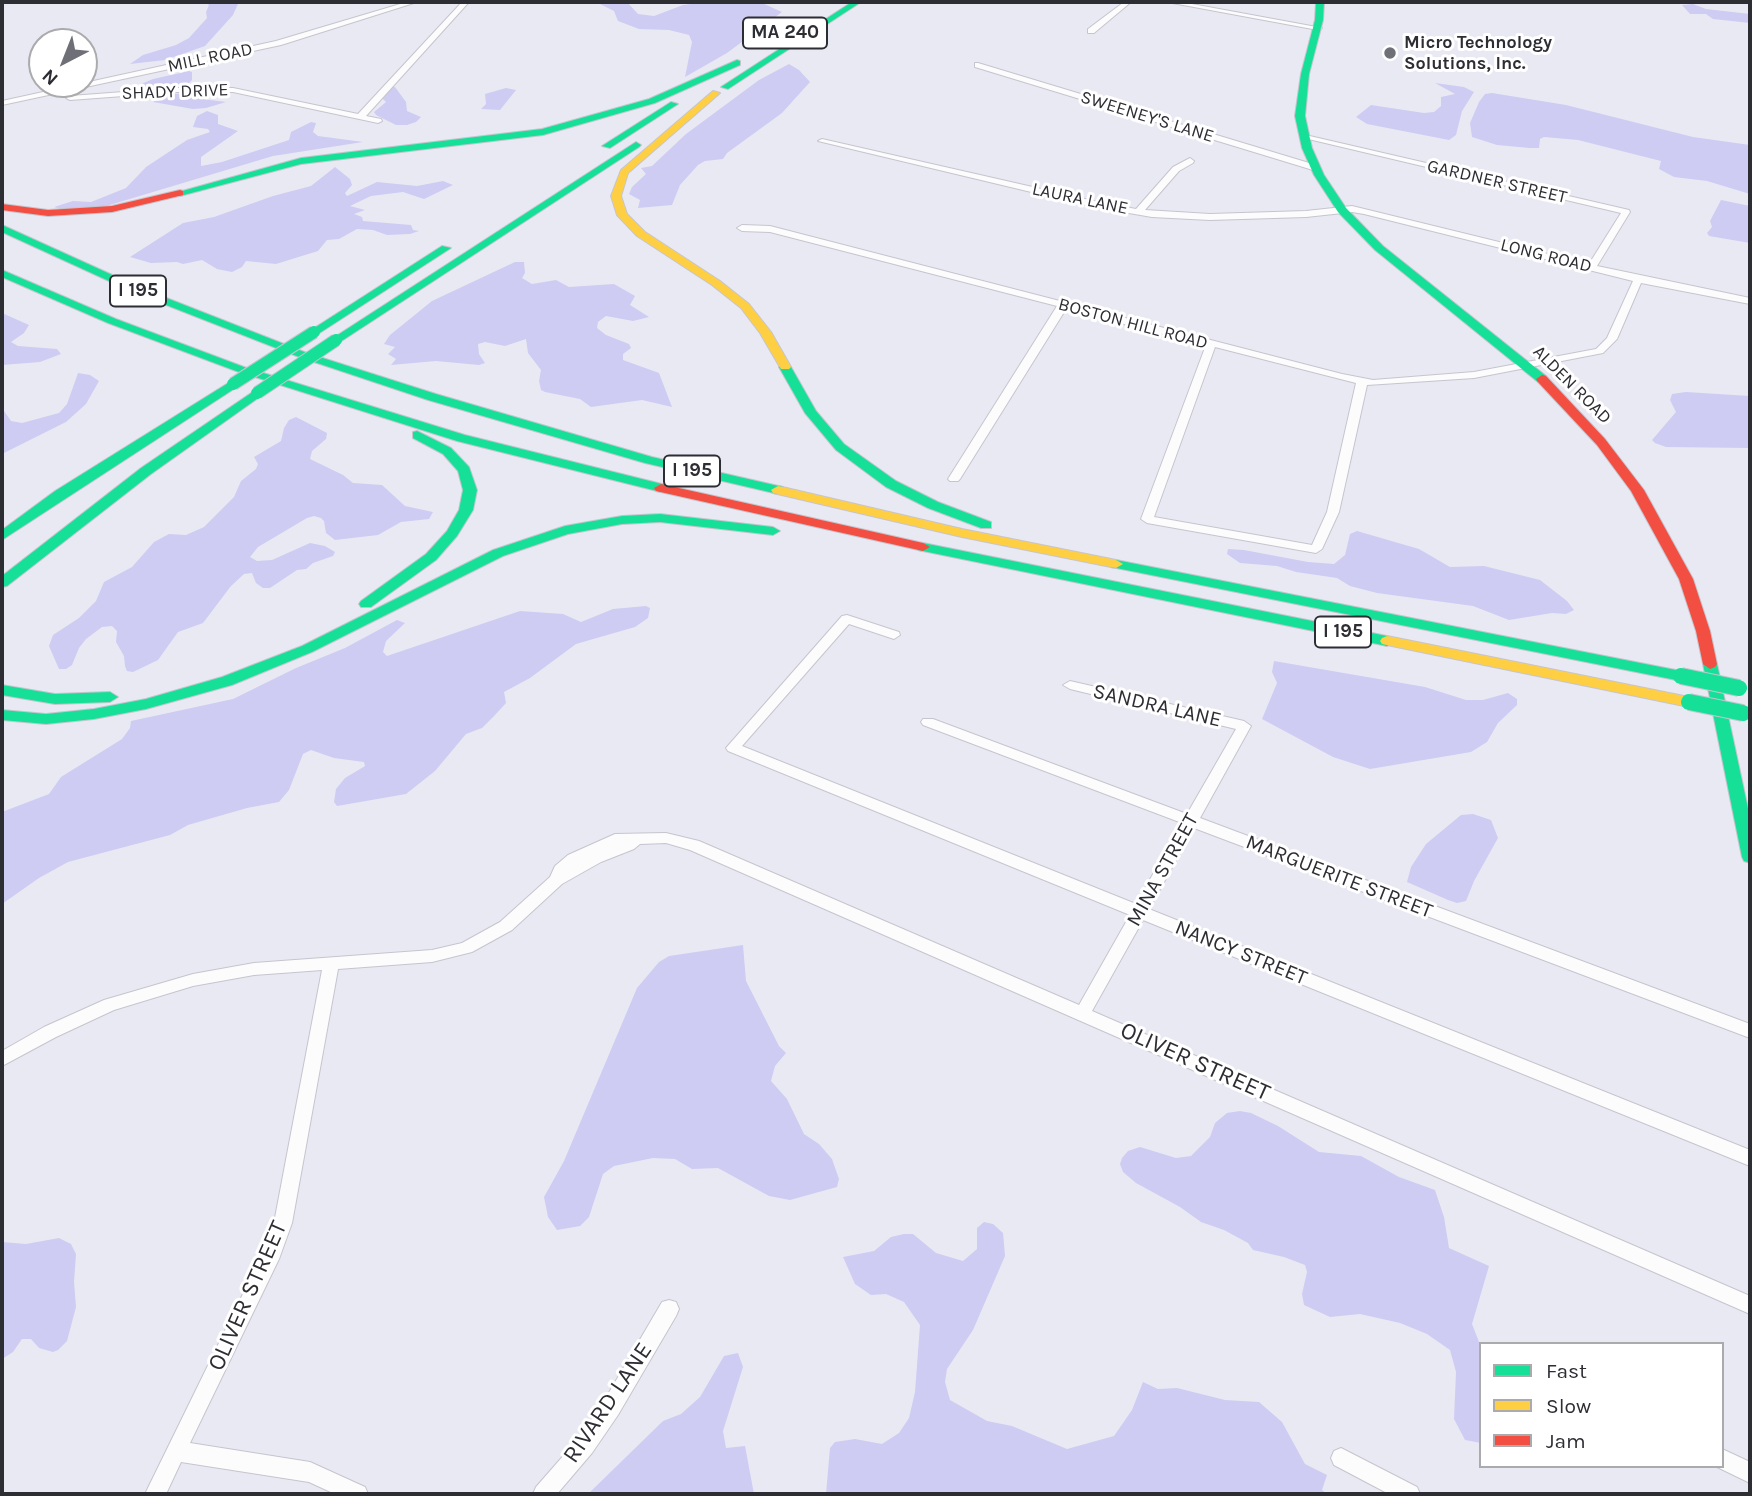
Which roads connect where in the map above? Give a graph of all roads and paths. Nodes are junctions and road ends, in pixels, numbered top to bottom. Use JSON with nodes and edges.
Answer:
{"nodes":[{"id":1,"x":414,"y":2,"type":"edge"},
{"id":2,"x":466,"y":2,"type":"edge"},
{"id":3,"x":834,"y":2,"type":"edge"},
{"id":4,"x":857,"y":2,"type":"edge"},
{"id":5,"x":1128,"y":2,"type":"edge"},
{"id":6,"x":1170,"y":2,"type":"edge"},
{"id":7,"x":1320,"y":2,"type":"edge"},
{"id":8,"x":1318,"y":28,"type":"junction"},
{"id":9,"x":1091,"y":31,"type":"dead end"},
{"id":10,"x":737,"y":64,"type":"junction"},
{"id":11,"x":978,"y":65,"type":"dead end"},
{"id":12,"x":716,"y":93,"type":"junction"},
{"id":13,"x":98,"y":96,"type":"edge"},
{"id":14,"x":2,"y":103,"type":"edge"},
{"id":15,"x":362,"y":116,"type":"junction"},
{"id":16,"x":378,"y":121,"type":"dead end"},
{"id":17,"x":1304,"y":136,"type":"junction"},
{"id":18,"x":822,"y":141,"type":"dead end"},
{"id":19,"x":1190,"y":161,"type":"dead end"},
{"id":20,"x":1316,"y":168,"type":"junction"},
{"id":21,"x":2,"y":207,"type":"edge"},
{"id":22,"x":1342,"y":210,"type":"junction"},
{"id":23,"x":1138,"y":212,"type":"junction"},
{"id":24,"x":2,"y":228,"type":"edge"},
{"id":25,"x":478,"y":228,"type":"dead end"},
{"id":26,"x":742,"y":228,"type":"dead end"},
{"id":27,"x":455,"y":243,"type":"dead end"},
{"id":28,"x":1591,"y":268,"type":"junction"},
{"id":29,"x":2,"y":273,"type":"edge"},
{"id":30,"x":1638,"y":279,"type":"junction"},
{"id":31,"x":1750,"y":300,"type":"edge"},
{"id":32,"x":1063,"y":305,"type":"junction"},
{"id":33,"x":1211,"y":344,"type":"junction"},
{"id":34,"x":1528,"y":366,"type":"junction"},
{"id":35,"x":1362,"y":382,"type":"junction"},
{"id":36,"x":299,"y":388,"type":"junction"},
{"id":37,"x":954,"y":479,"type":"dead end"},
{"id":38,"x":2,"y":536,"type":"edge"},
{"id":39,"x":996,"y":562,"type":"junction"},
{"id":40,"x":1114,"y":564,"type":"junction"},
{"id":41,"x":2,"y":583,"type":"edge"},
{"id":42,"x":894,"y":635,"type":"dead end"},
{"id":43,"x":1070,"y":685,"type":"dead end"},
{"id":44,"x":1744,"y":689,"type":"edge"},
{"id":45,"x":2,"y":690,"type":"edge"},
{"id":46,"x":1747,"y":713,"type":"edge"},
{"id":47,"x":2,"y":715,"type":"edge"},
{"id":48,"x":928,"y":722,"type":"dead end"},
{"id":49,"x":1244,"y":726,"type":"joint"},
{"id":50,"x":1191,"y":821,"type":"junction"},
{"id":51,"x":1750,"y":854,"type":"edge"},
{"id":52,"x":1140,"y":912,"type":"junction"},
{"id":53,"x":331,"y":963,"type":"junction"},
{"id":54,"x":1083,"y":1013,"type":"junction"},
{"id":55,"x":1750,"y":1031,"type":"edge"},
{"id":56,"x":2,"y":1059,"type":"edge"},
{"id":57,"x":1750,"y":1158,"type":"edge"},
{"id":58,"x":1750,"y":1305,"type":"edge"},
{"id":59,"x":669,"y":1309,"type":"dead end"},
{"id":60,"x":176,"y":1451,"type":"junction"},
{"id":61,"x":1341,"y":1458,"type":"dead end"},
{"id":62,"x":1724,"y":1460,"type":"edge"},
{"id":63,"x":1750,"y":1473,"type":"edge"},
{"id":64,"x":155,"y":1494,"type":"edge"},
{"id":65,"x":358,"y":1494,"type":"edge"},
{"id":66,"x":543,"y":1494,"type":"edge"},
{"id":67,"x":1410,"y":1494,"type":"edge"}],
"edges":[{"from":1,"to":14,"type":"street","name":"MILL ROAD"},
{"from":2,"to":15,"type":"street"},
{"from":3,"to":10,"type":"main road","number":"MA 240"},
{"from":4,"to":12,"type":"main road","number":"MA 240"},
{"from":5,"to":9,"type":"street"},
{"from":6,"to":8,"type":"street"},
{"from":7,"to":8,"type":"main road","name":"ALDEN ROAD"},
{"from":8,"to":17,"type":"main road","name":"ALDEN ROAD"},
{"from":10,"to":21,"type":"main road"},
{"from":10,"to":25,"type":"main road"},
{"from":11,"to":20,"type":"street","name":"SWEENEY'S LANE"},
{"from":12,"to":40,"type":"main road"},
{"from":12,"to":41,"type":"main road","bridge":true},
{"from":13,"to":15,"type":"street","name":"SHADY DRIVE"},
{"from":15,"to":16,"type":"street","name":"SHADY DRIVE"},
{"from":17,"to":20,"type":"main road","name":"ALDEN ROAD"},
{"from":17,"to":28,"type":"street","name":"GARDNER STREET"},
{"from":18,"to":23,"type":"street","name":"LAURA LANE"},
{"from":19,"to":23,"type":"street"},
{"from":20,"to":22,"type":"main road","name":"ALDEN ROAD"},
{"from":22,"to":23,"type":"street","name":"LAURA LANE"},
{"from":22,"to":28,"type":"street","name":"LONG ROAD"},
{"from":22,"to":34,"type":"main road","name":"ALDEN ROAD"},
{"from":24,"to":40,"type":"main road","number":"I 195"},
{"from":26,"to":32,"type":"street","name":"BOSTON HILL ROAD"},
{"from":27,"to":38,"type":"main road","bridge":true},
{"from":28,"to":30,"type":"street","name":"LONG ROAD"},
{"from":29,"to":36,"type":"main road","number":"I 195"},
{"from":30,"to":31,"type":"street","name":"LONG ROAD"},
{"from":30,"to":34,"type":"street","name":"BOSTON HILL ROAD"},
{"from":32,"to":33,"type":"street","name":"BOSTON HILL ROAD"},
{"from":32,"to":37,"type":"street"},
{"from":33,"to":35,"type":"street","name":"BOSTON HILL ROAD"},
{"from":33,"to":35,"type":"street"},
{"from":34,"to":35,"type":"street","name":"BOSTON HILL ROAD"},
{"from":34,"to":51,"type":"main road","name":"ALDEN ROAD"},
{"from":36,"to":39,"type":"main road","number":"I 195"},
{"from":36,"to":45,"type":"main road"},
{"from":39,"to":46,"type":"main road","number":"I 195","bridge":true},
{"from":39,"to":47,"type":"main road"},
{"from":40,"to":44,"type":"main road","number":"I 195","bridge":true},
{"from":42,"to":52,"type":"street","name":"NANCY STREET"},
{"from":43,"to":49,"type":"street","name":"SANDRA LANE"},
{"from":48,"to":50,"type":"street","name":"MARGUERITE STREET"},
{"from":49,"to":50,"type":"street","name":"MINA STREET"},
{"from":50,"to":52,"type":"street","name":"MINA STREET"},
{"from":50,"to":55,"type":"street","name":"MARGUERITE STREET"},
{"from":52,"to":54,"type":"street","name":"MINA STREET"},
{"from":52,"to":57,"type":"street","name":"NANCY STREET"},
{"from":53,"to":54,"type":"street","name":"OLIVER STREET"},
{"from":53,"to":56,"type":"street","name":"OLIVER STREET"},
{"from":53,"to":60,"type":"street","name":"OLIVER STREET"},
{"from":54,"to":58,"type":"street","name":"OLIVER STREET"},
{"from":59,"to":66,"type":"street","name":"RIVARD LANE"},
{"from":60,"to":64,"type":"street","name":"OLIVER STREET"},
{"from":60,"to":65,"type":"street"},
{"from":61,"to":67,"type":"street"},
{"from":62,"to":63,"type":"street"}]}
